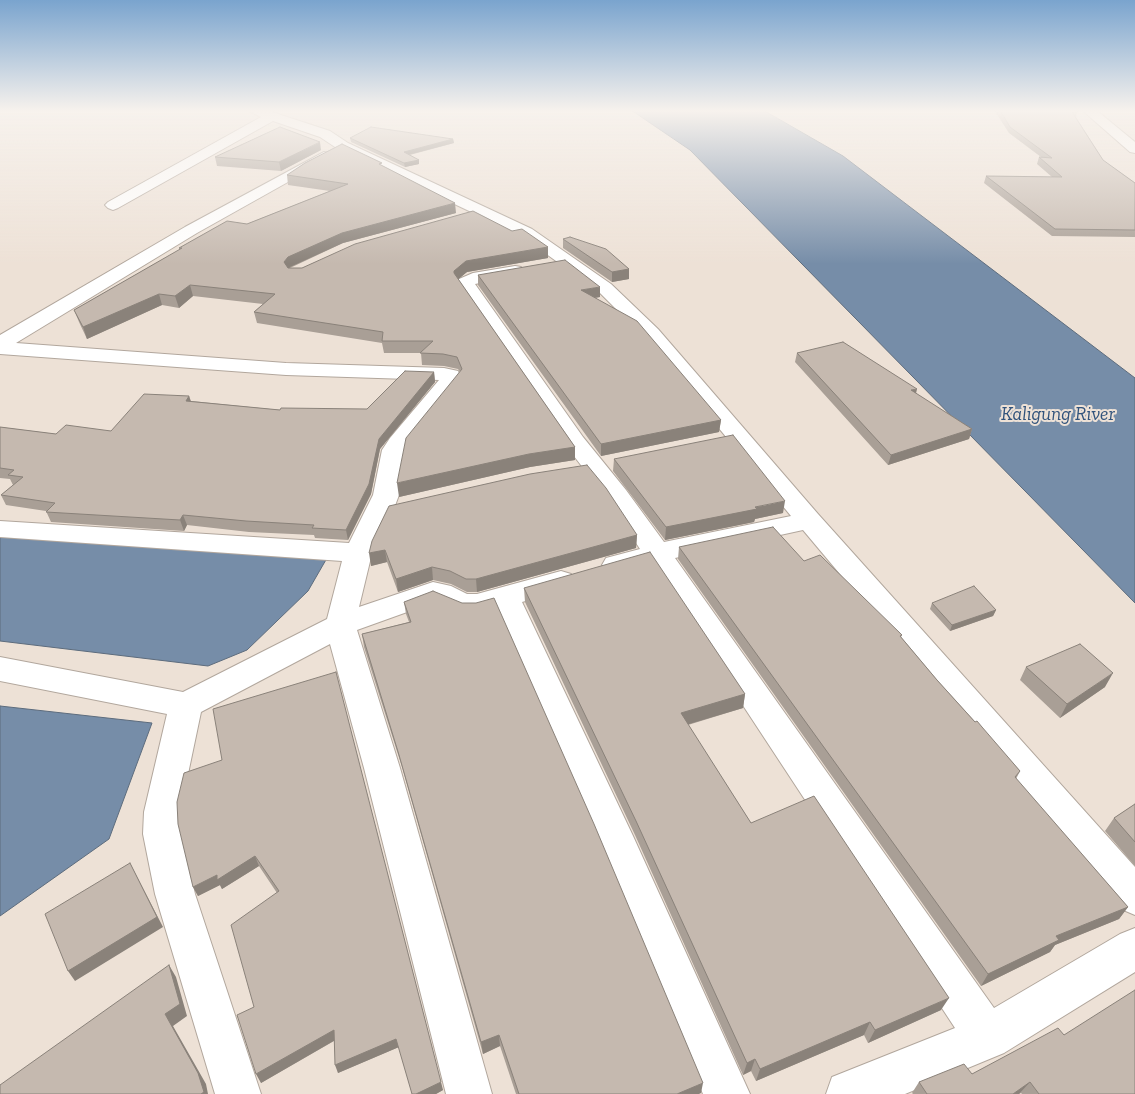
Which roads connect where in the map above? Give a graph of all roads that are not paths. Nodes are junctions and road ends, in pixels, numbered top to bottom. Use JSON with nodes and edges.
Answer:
{"nodes":[{"id":1,"x":191,"y":161,"type":"edge"},
{"id":2,"x":306,"y":161,"type":"edge"},
{"id":3,"x":373,"y":161,"type":"edge"},
{"id":4,"x":113,"y":205,"type":"dead end"},
{"id":5,"x":549,"y":265,"type":"junction"},
{"id":6,"x":0,"y":344,"type":"edge"},
{"id":7,"x":0,"y":348,"type":"edge"},
{"id":8,"x":738,"y":437,"type":"junction"},
{"id":9,"x":710,"y":443,"type":"edge"},
{"id":10,"x":604,"y":464,"type":"junction"},
{"id":11,"x":567,"y":471,"type":"edge"},
{"id":12,"x":408,"y":504,"type":"edge"},
{"id":13,"x":380,"y":510,"type":"junction"},
{"id":14,"x":809,"y":520,"type":"junction"},
{"id":15,"x":0,"y":529,"type":"edge"},
{"id":16,"x":358,"y":552,"type":"junction"},
{"id":17,"x":656,"y":553,"type":"junction"},
{"id":18,"x":505,"y":596,"type":"junction"},
{"id":19,"x":340,"y":625,"type":"junction"},
{"id":20,"x":0,"y":669,"type":"edge"},
{"id":21,"x":186,"y":706,"type":"junction"},
{"id":22,"x":1135,"y":896,"type":"edge"},
{"id":23,"x":1135,"y":948,"type":"edge"},
{"id":24,"x":988,"y":1038,"type":"junction"},
{"id":25,"x":238,"y":1094,"type":"edge"},
{"id":26,"x":469,"y":1094,"type":"edge"},
{"id":27,"x":727,"y":1094,"type":"edge"},
{"id":28,"x":849,"y":1094,"type":"edge"}],
"edges":[{"from":1,"to":4,"type":"street"},
{"from":2,"to":6,"type":"street"},
{"from":3,"to":5,"type":"street"},
{"from":5,"to":8,"type":"street"},
{"from":5,"to":10,"type":"street"},
{"from":7,"to":13,"type":"street"},
{"from":8,"to":9,"type":"street"},
{"from":8,"to":14,"type":"street"},
{"from":10,"to":11,"type":"street"},
{"from":10,"to":17,"type":"street"},
{"from":12,"to":13,"type":"street"},
{"from":13,"to":16,"type":"street"},
{"from":14,"to":17,"type":"street"},
{"from":14,"to":22,"type":"street"},
{"from":15,"to":16,"type":"street"},
{"from":16,"to":19,"type":"street"},
{"from":17,"to":18,"type":"street"},
{"from":17,"to":24,"type":"street"},
{"from":18,"to":19,"type":"street"},
{"from":18,"to":27,"type":"street"},
{"from":19,"to":21,"type":"street"},
{"from":19,"to":26,"type":"street"},
{"from":20,"to":21,"type":"street"},
{"from":21,"to":25,"type":"street"},
{"from":23,"to":24,"type":"street"},
{"from":24,"to":28,"type":"street"}]}
